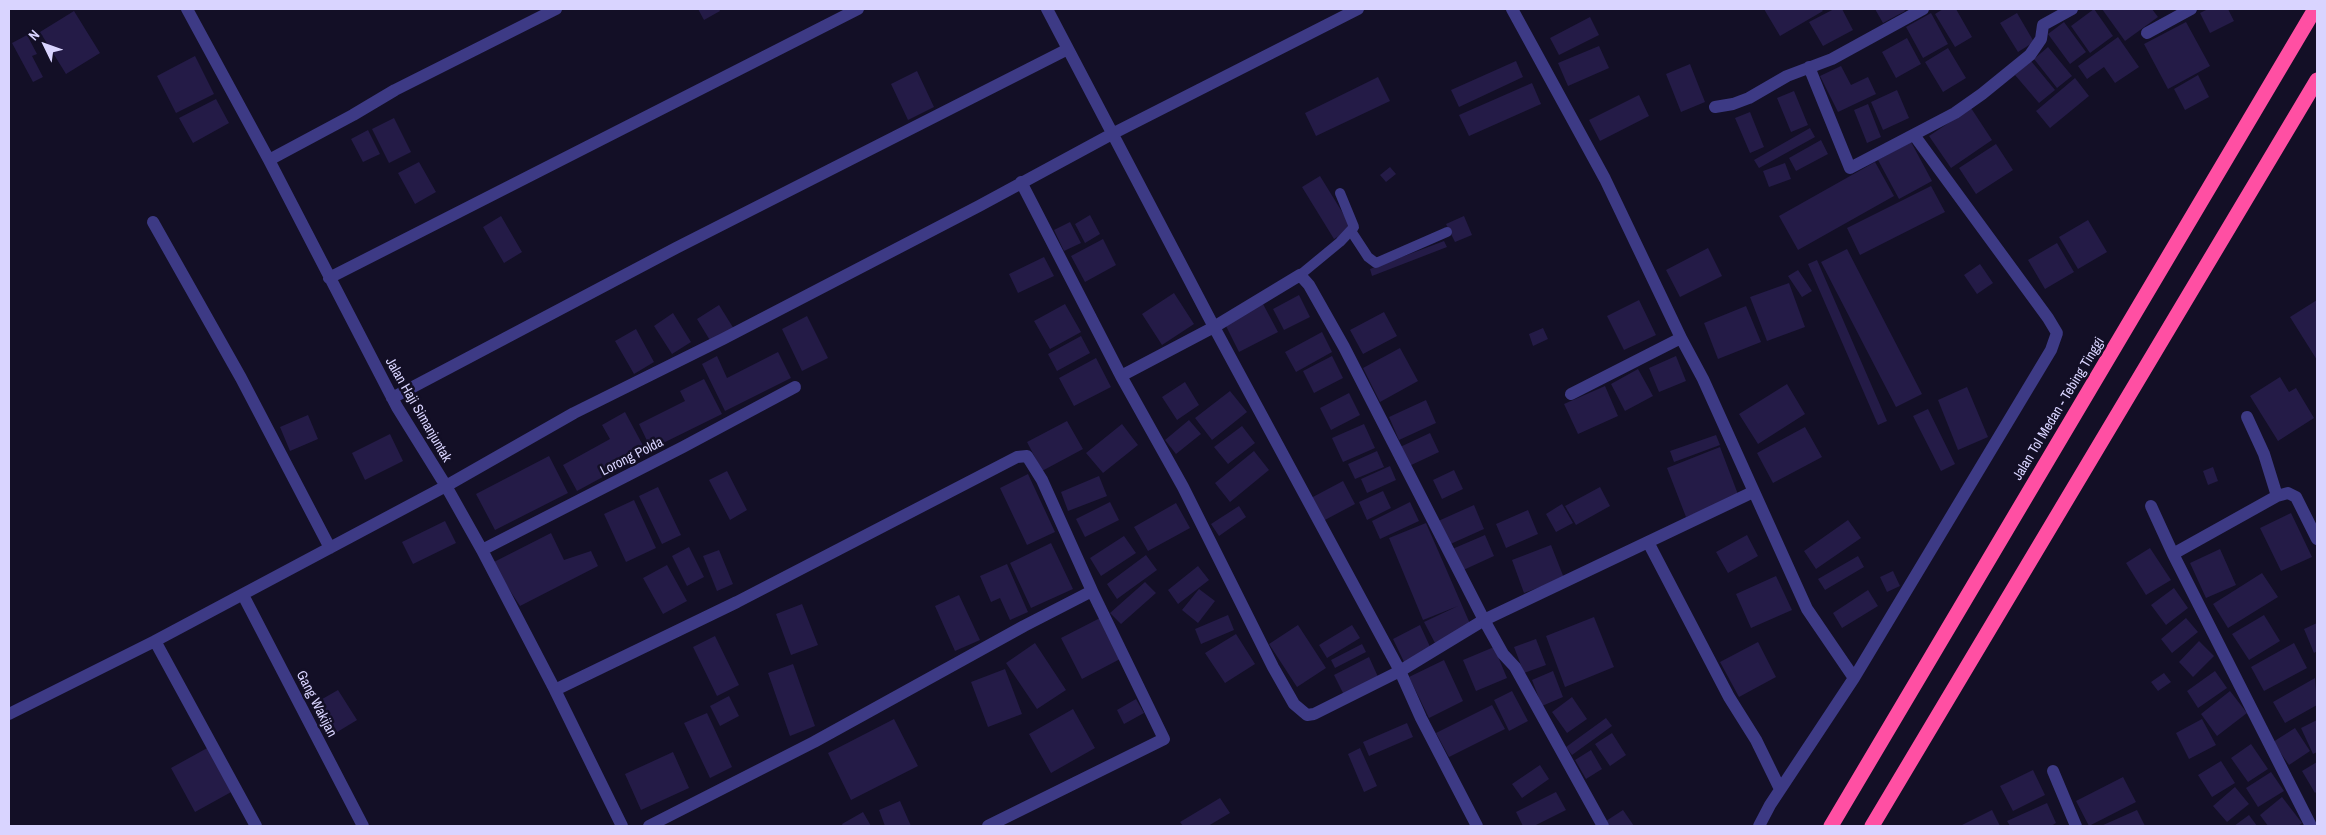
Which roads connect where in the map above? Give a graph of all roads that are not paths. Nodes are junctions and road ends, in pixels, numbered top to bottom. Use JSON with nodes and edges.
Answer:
{"nodes":[{"id":1,"x":187,"y":9,"type":"edge"},
{"id":2,"x":556,"y":9,"type":"edge"},
{"id":3,"x":858,"y":9,"type":"edge"},
{"id":4,"x":1047,"y":9,"type":"edge"},
{"id":5,"x":1358,"y":9,"type":"edge"},
{"id":6,"x":1512,"y":9,"type":"edge"},
{"id":7,"x":1923,"y":9,"type":"edge"},
{"id":8,"x":2072,"y":9,"type":"edge"},
{"id":9,"x":2191,"y":9,"type":"edge"},
{"id":10,"x":2315,"y":9,"type":"edge"},
{"id":11,"x":2148,"y":34,"type":"dead end"},
{"id":12,"x":1068,"y":49,"type":"junction"},
{"id":13,"x":1809,"y":67,"type":"junction"},
{"id":14,"x":2317,"y":80,"type":"edge"},
{"id":15,"x":1714,"y":106,"type":"dead end"},
{"id":16,"x":1112,"y":134,"type":"junction"},
{"id":17,"x":1914,"y":135,"type":"junction"},
{"id":18,"x":269,"y":160,"type":"junction"},
{"id":19,"x":1022,"y":182,"type":"junction"},
{"id":20,"x":1340,"y":193,"type":"dead end"},
{"id":21,"x":153,"y":222,"type":"dead end"},
{"id":22,"x":1351,"y":231,"type":"junction"},
{"id":23,"x":1447,"y":232,"type":"dead end"},
{"id":24,"x":1300,"y":275,"type":"junction"},
{"id":25,"x":329,"y":278,"type":"junction"},
{"id":26,"x":1214,"y":327,"type":"junction"},
{"id":27,"x":1681,"y":338,"type":"junction"},
{"id":28,"x":1121,"y":376,"type":"junction"},
{"id":29,"x":795,"y":387,"type":"dead end"},
{"id":30,"x":1571,"y":394,"type":"dead end"},
{"id":31,"x":392,"y":398,"type":"junction"},
{"id":32,"x":2247,"y":417,"type":"dead end"},
{"id":33,"x":446,"y":486,"type":"junction"},
{"id":34,"x":1753,"y":492,"type":"junction"},
{"id":35,"x":2277,"y":496,"type":"junction"},
{"id":36,"x":2151,"y":506,"type":"dead end"},
{"id":37,"x":2317,"y":540,"type":"edge"},
{"id":38,"x":1648,"y":542,"type":"junction"},
{"id":39,"x":330,"y":548,"type":"junction"},
{"id":40,"x":482,"y":550,"type":"junction"},
{"id":41,"x":2173,"y":554,"type":"junction"},
{"id":42,"x":1092,"y":591,"type":"junction"},
{"id":43,"x":243,"y":595,"type":"junction"},
{"id":44,"x":1484,"y":620,"type":"junction"},
{"id":45,"x":155,"y":641,"type":"junction"},
{"id":46,"x":1400,"y":671,"type":"junction"},
{"id":47,"x":1854,"y":678,"type":"junction"},
{"id":48,"x":555,"y":690,"type":"junction"},
{"id":49,"x":9,"y":714,"type":"edge"},
{"id":50,"x":2053,"y":771,"type":"dead end"},
{"id":51,"x":1780,"y":790,"type":"junction"},
{"id":52,"x":256,"y":826,"type":"edge"},
{"id":53,"x":363,"y":826,"type":"edge"},
{"id":54,"x":622,"y":826,"type":"edge"},
{"id":55,"x":649,"y":826,"type":"edge"},
{"id":56,"x":988,"y":826,"type":"edge"},
{"id":57,"x":1477,"y":826,"type":"edge"},
{"id":58,"x":1602,"y":826,"type":"edge"},
{"id":59,"x":1758,"y":826,"type":"edge"},
{"id":60,"x":1831,"y":826,"type":"edge"},
{"id":61,"x":1872,"y":826,"type":"edge"},
{"id":62,"x":2076,"y":826,"type":"edge"},
{"id":63,"x":2311,"y":826,"type":"edge"}],
"edges":[{"from":1,"to":18,"type":"street","name":"Jalan Haji Simanjuntak"},
{"from":2,"to":18,"type":"street"},
{"from":3,"to":25,"type":"street"},
{"from":4,"to":12,"type":"street"},
{"from":5,"to":16,"type":"street"},
{"from":6,"to":27,"type":"street"},
{"from":7,"to":13,"type":"street"},
{"from":8,"to":17,"type":"street"},
{"from":9,"to":11,"type":"street"},
{"from":10,"to":60,"type":"highway","name":"Jalan Tol Medan - Tebing Tinggi"},
{"from":12,"to":16,"type":"street"},
{"from":12,"to":31,"type":"street"},
{"from":13,"to":15,"type":"street"},
{"from":13,"to":17,"type":"street"},
{"from":14,"to":61,"type":"highway"},
{"from":16,"to":19,"type":"street"},
{"from":16,"to":26,"type":"street"},
{"from":17,"to":47,"type":"street"},
{"from":18,"to":25,"type":"street","name":"Jalan Haji Simanjuntak"},
{"from":19,"to":28,"type":"street"},
{"from":19,"to":33,"type":"street"},
{"from":20,"to":22,"type":"lane"},
{"from":21,"to":39,"type":"street"},
{"from":22,"to":23,"type":"lane"},
{"from":22,"to":24,"type":"lane"},
{"from":24,"to":26,"type":"street"},
{"from":24,"to":44,"type":"street"},
{"from":25,"to":31,"type":"street","name":"Jalan Haji Simanjuntak"},
{"from":26,"to":28,"type":"street"},
{"from":26,"to":46,"type":"street"},
{"from":27,"to":30,"type":"street"},
{"from":27,"to":34,"type":"street"},
{"from":28,"to":46,"type":"street"},
{"from":29,"to":40,"type":"street","name":"Lorong Polda"},
{"from":31,"to":33,"type":"street","name":"Jalan Haji Simanjuntak"},
{"from":32,"to":35,"type":"street"},
{"from":33,"to":39,"type":"street"},
{"from":33,"to":40,"type":"street","name":"Jalan Haji Simanjuntak"},
{"from":34,"to":38,"type":"street"},
{"from":34,"to":47,"type":"street"},
{"from":35,"to":37,"type":"street"},
{"from":35,"to":41,"type":"street"},
{"from":36,"to":41,"type":"street"},
{"from":38,"to":44,"type":"street"},
{"from":38,"to":51,"type":"street"},
{"from":39,"to":43,"type":"street"},
{"from":40,"to":48,"type":"street","name":"Jalan Haji Simanjuntak"},
{"from":41,"to":63,"type":"street"},
{"from":42,"to":48,"type":"street"},
{"from":42,"to":55,"type":"street"},
{"from":42,"to":56,"type":"street"},
{"from":43,"to":45,"type":"street"},
{"from":43,"to":53,"type":"street","name":"Gang Wakijan"},
{"from":44,"to":46,"type":"street"},
{"from":44,"to":58,"type":"street"},
{"from":45,"to":49,"type":"street"},
{"from":45,"to":52,"type":"street"},
{"from":46,"to":57,"type":"street"},
{"from":47,"to":51,"type":"street"},
{"from":48,"to":54,"type":"street","name":"Jalan Haji Simanjuntak"},
{"from":50,"to":62,"type":"street"},
{"from":51,"to":59,"type":"street"}]}
